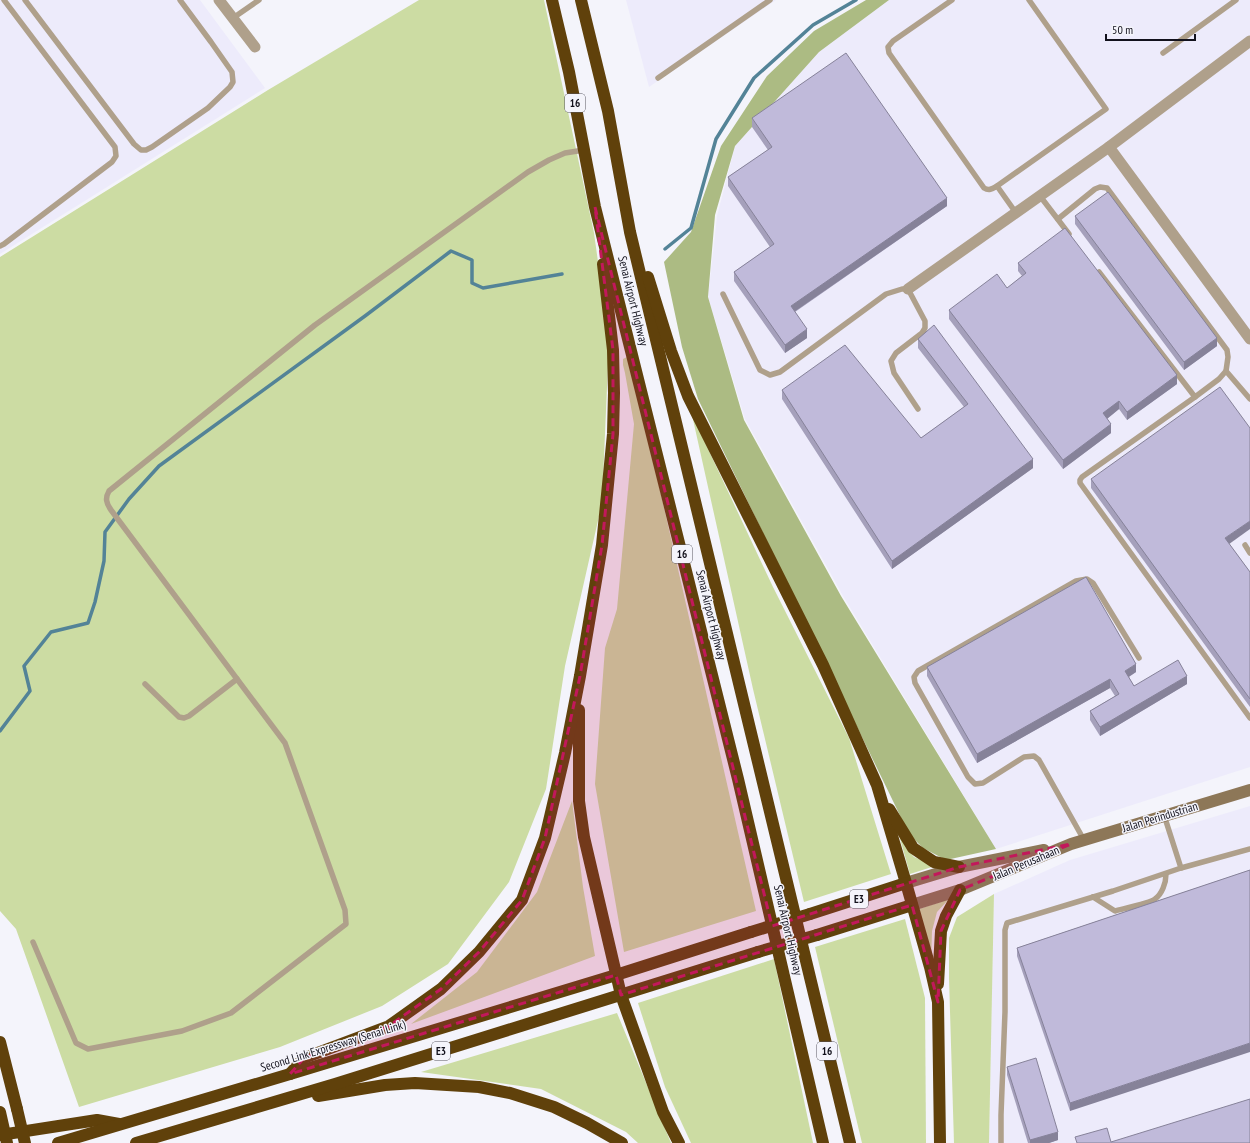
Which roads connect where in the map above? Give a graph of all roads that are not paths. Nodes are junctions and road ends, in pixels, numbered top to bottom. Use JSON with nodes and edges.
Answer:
{"nodes":[{"id":1,"x":4,"y":0,"type":"edge"},
{"id":2,"x":26,"y":0,"type":"edge"},
{"id":3,"x":180,"y":0,"type":"edge"},
{"id":4,"x":219,"y":0,"type":"edge"},
{"id":5,"x":259,"y":0,"type":"edge"},
{"id":6,"x":552,"y":0,"type":"edge"},
{"id":7,"x":581,"y":0,"type":"edge"},
{"id":8,"x":770,"y":0,"type":"edge"},
{"id":9,"x":952,"y":0,"type":"edge"},
{"id":10,"x":1029,"y":0,"type":"edge"},
{"id":11,"x":1236,"y":0,"type":"edge"},
{"id":12,"x":234,"y":18,"type":"junction"},
{"id":13,"x":1250,"y":41,"type":"edge"},
{"id":14,"x":255,"y":47,"type":"dead end"},
{"id":15,"x":1163,"y":53,"type":"dead end"},
{"id":16,"x":658,"y":78,"type":"dead end"},
{"id":17,"x":1108,"y":147,"type":"junction"},
{"id":18,"x":584,"y":150,"type":"junction"},
{"id":19,"x":997,"y":186,"type":"junction"},
{"id":20,"x":1040,"y":196,"type":"junction"},
{"id":21,"x":595,"y":207,"type":"junction"},
{"id":22,"x":1016,"y":213,"type":"junction"},
{"id":23,"x":1058,"y":219,"type":"junction"},
{"id":24,"x":630,"y":232,"type":"junction"},
{"id":25,"x":1072,"y":238,"type":"edge"},
{"id":26,"x":0,"y":246,"type":"edge"},
{"id":27,"x":1097,"y":270,"type":"edge"},
{"id":28,"x":908,"y":289,"type":"junction"},
{"id":29,"x":723,"y":294,"type":"dead end"},
{"id":30,"x":1250,"y":339,"type":"edge"},
{"id":31,"x":1226,"y":371,"type":"junction"},
{"id":32,"x":1195,"y":397,"type":"junction"},
{"id":33,"x":1250,"y":399,"type":"edge"},
{"id":34,"x":918,"y":409,"type":"dead end"},
{"id":35,"x":1245,"y":545,"type":"dead end"},
{"id":36,"x":1250,"y":553,"type":"edge"},
{"id":37,"x":1139,"y":658,"type":"dead end"},
{"id":38,"x":580,"y":676,"type":"junction"},
{"id":39,"x":237,"y":679,"type":"junction"},
{"id":40,"x":145,"y":684,"type":"dead end"},
{"id":41,"x":1250,"y":718,"type":"edge"},
{"id":42,"x":876,"y":785,"type":"junction"},
{"id":43,"x":1250,"y":790,"type":"edge"},
{"id":44,"x":1164,"y":816,"type":"junction"},
{"id":45,"x":1084,"y":840,"type":"junction"},
{"id":46,"x":1071,"y":844,"type":"junction"},
{"id":47,"x":1250,"y":849,"type":"edge"},
{"id":48,"x":959,"y":867,"type":"junction"},
{"id":49,"x":1181,"y":868,"type":"junction"},
{"id":50,"x":1166,"y":874,"type":"junction"},
{"id":51,"x":906,"y":883,"type":"junction"},
{"id":52,"x":960,"y":890,"type":"junction"},
{"id":53,"x":1093,"y":897,"type":"junction"},
{"id":54,"x":912,"y":905,"type":"junction"},
{"id":55,"x":33,"y":942,"type":"dead end"},
{"id":56,"x":616,"y":975,"type":"junction"},
{"id":57,"x":621,"y":995,"type":"junction"},
{"id":58,"x":938,"y":1002,"type":"junction"},
{"id":59,"x":0,"y":1042,"type":"edge"},
{"id":60,"x":290,"y":1074,"type":"junction"},
{"id":61,"x":261,"y":1106,"type":"junction"},
{"id":62,"x":0,"y":1111,"type":"edge"},
{"id":63,"x":122,"y":1124,"type":"junction"},
{"id":64,"x":0,"y":1135,"type":"edge"},
{"id":65,"x":8,"y":1143,"type":"edge"},
{"id":66,"x":25,"y":1143,"type":"edge"},
{"id":67,"x":58,"y":1143,"type":"edge"},
{"id":68,"x":136,"y":1143,"type":"edge"},
{"id":69,"x":622,"y":1143,"type":"edge"},
{"id":70,"x":679,"y":1143,"type":"edge"},
{"id":71,"x":823,"y":1143,"type":"edge"},
{"id":72,"x":850,"y":1143,"type":"edge"},
{"id":73,"x":940,"y":1143,"type":"edge"},
{"id":74,"x":1000,"y":1143,"type":"edge"}],
"edges":[{"from":1,"to":26,"type":"lane"},
{"from":2,"to":3,"type":"lane"},
{"from":4,"to":12,"type":"street"},
{"from":5,"to":12,"type":"lane"},
{"from":6,"to":18,"type":"highway","name":"Senai Airport Highway","number":"16"},
{"from":7,"to":24,"type":"highway","name":"Senai Airport Highway","number":"16"},
{"from":8,"to":16,"type":"lane"},
{"from":9,"to":19,"type":"lane"},
{"from":10,"to":19,"type":"lane"},
{"from":11,"to":15,"type":"lane"},
{"from":12,"to":14,"type":"street"},
{"from":13,"to":17,"type":"street"},
{"from":17,"to":20,"type":"street"},
{"from":17,"to":30,"type":"street"},
{"from":18,"to":21,"type":"highway","name":"Senai Airport Highway","number":"16"},
{"from":18,"to":39,"type":"lane"},
{"from":19,"to":22,"type":"lane"},
{"from":20,"to":22,"type":"street"},
{"from":20,"to":23,"type":"lane"},
{"from":21,"to":38,"type":"highway"},
{"from":21,"to":71,"type":"highway","name":"Senai Airport Highway","number":"16"},
{"from":22,"to":28,"type":"street"},
{"from":23,"to":25,"type":"lane"},
{"from":23,"to":31,"type":"lane"},
{"from":24,"to":42,"type":"highway"},
{"from":24,"to":72,"type":"highway","name":"Senai Airport Highway","number":"16"},
{"from":27,"to":32,"type":"lane"},
{"from":28,"to":29,"type":"lane"},
{"from":28,"to":34,"type":"lane"},
{"from":31,"to":32,"type":"lane"},
{"from":31,"to":33,"type":"lane"},
{"from":32,"to":41,"type":"lane"},
{"from":35,"to":36,"type":"lane"},
{"from":37,"to":45,"type":"lane"},
{"from":38,"to":56,"type":"highway"},
{"from":38,"to":60,"type":"highway"},
{"from":39,"to":40,"type":"lane"},
{"from":39,"to":55,"type":"lane"},
{"from":42,"to":48,"type":"highway"},
{"from":42,"to":51,"type":"highway"},
{"from":43,"to":44,"type":"main road","name":"Jalan Perindustrian"},
{"from":44,"to":45,"type":"main road","name":"Jalan Perindustrian"},
{"from":44,"to":49,"type":"lane"},
{"from":45,"to":46,"type":"main road","name":"Jalan Perindustrian"},
{"from":46,"to":48,"type":"main road","name":"Jalan Perusahaan"},
{"from":46,"to":52,"type":"main road","name":"Jalan Perusahaan"},
{"from":47,"to":49,"type":"lane"},
{"from":48,"to":51,"type":"main road","name":"Jalan Perusahaan"},
{"from":49,"to":50,"type":"lane"},
{"from":50,"to":53,"type":"lane"},
{"from":50,"to":53,"type":"lane"},
{"from":51,"to":54,"type":"highway"},
{"from":51,"to":56,"type":"highway","number":"E3","bridge":true},
{"from":52,"to":54,"type":"main road","name":"Jalan Perusahaan"},
{"from":52,"to":58,"type":"highway"},
{"from":53,"to":74,"type":"lane"},
{"from":54,"to":57,"type":"highway","number":"E3","bridge":true},
{"from":54,"to":58,"type":"highway"},
{"from":56,"to":57,"type":"highway"},
{"from":56,"to":60,"type":"highway","name":"Second Link Expressway (Senai Link)","number":"E3"},
{"from":57,"to":61,"type":"highway","number":"E3"},
{"from":57,"to":70,"type":"highway"},
{"from":58,"to":73,"type":"highway"},
{"from":59,"to":66,"type":"highway","bridge":true},
{"from":60,"to":63,"type":"highway","name":"Second Link Expressway (Senai Link)","number":"E3"},
{"from":61,"to":68,"type":"highway","number":"E3"},
{"from":61,"to":69,"type":"highway"},
{"from":62,"to":65,"type":"highway","bridge":true},
{"from":63,"to":64,"type":"highway"},
{"from":63,"to":67,"type":"highway","name":"Second Link Expressway (Senai Link)","number":"E3"}]}
